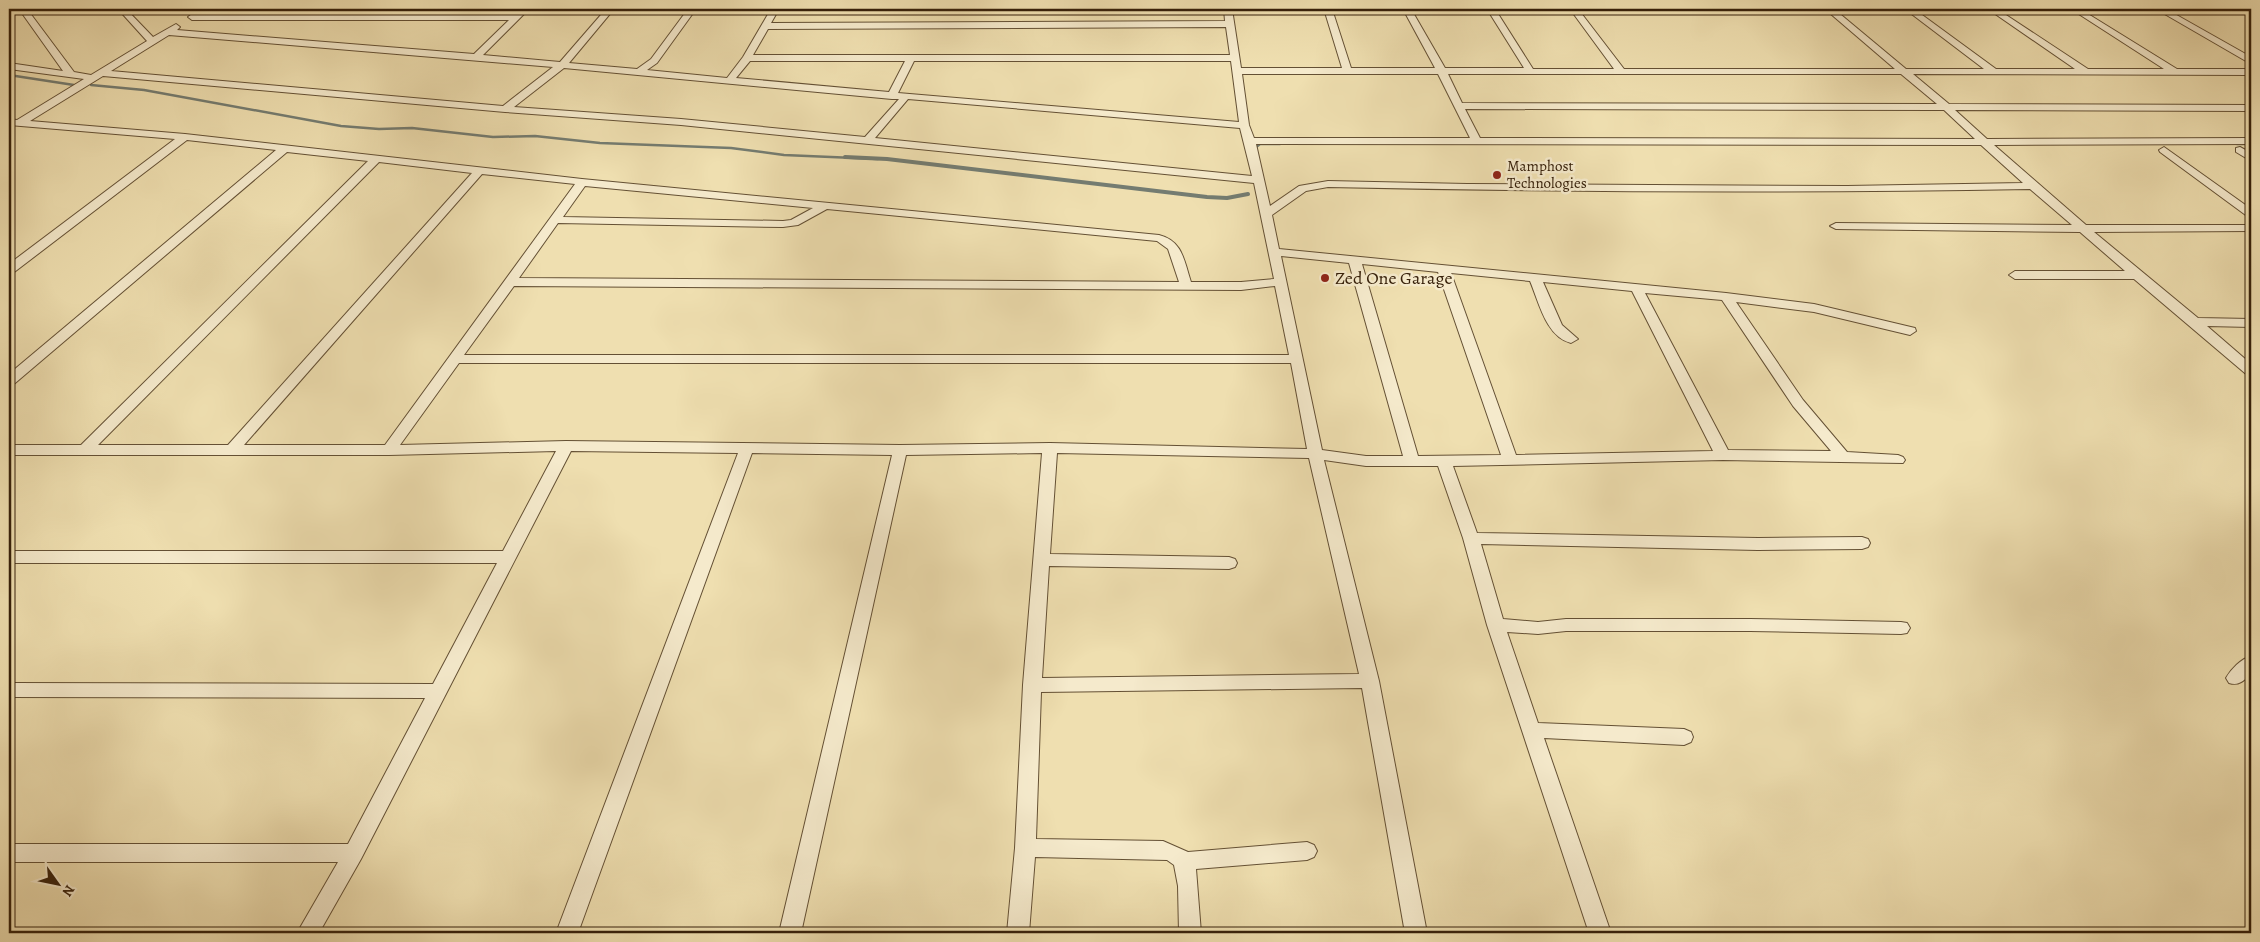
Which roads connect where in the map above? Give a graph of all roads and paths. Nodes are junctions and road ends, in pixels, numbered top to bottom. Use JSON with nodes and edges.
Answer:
{"nodes":[{"id":1,"x":23,"y":9,"type":"edge"},
{"id":2,"x":122,"y":9,"type":"edge"},
{"id":3,"x":205,"y":9,"type":"edge"},
{"id":4,"x":525,"y":9,"type":"edge"},
{"id":5,"x":610,"y":9,"type":"edge"},
{"id":6,"x":692,"y":9,"type":"edge"},
{"id":7,"x":775,"y":9,"type":"edge"},
{"id":8,"x":1228,"y":9,"type":"edge"},
{"id":9,"x":1328,"y":9,"type":"edge"},
{"id":10,"x":1407,"y":9,"type":"edge"},
{"id":11,"x":1491,"y":9,"type":"edge"},
{"id":12,"x":1574,"y":9,"type":"edge"},
{"id":13,"x":1829,"y":9,"type":"edge"},
{"id":14,"x":1909,"y":9,"type":"edge"},
{"id":15,"x":1992,"y":9,"type":"edge"},
{"id":16,"x":2075,"y":9,"type":"edge"},
{"id":17,"x":2160,"y":9,"type":"edge"},
{"id":18,"x":2243,"y":9,"type":"edge"},
{"id":19,"x":2251,"y":13,"type":"edge"},
{"id":20,"x":192,"y":17,"type":"junction"},
{"id":21,"x":516,"y":17,"type":"junction"},
{"id":22,"x":1231,"y":24,"type":"junction"},
{"id":23,"x":766,"y":26,"type":"junction"},
{"id":24,"x":168,"y":32,"type":"junction"},
{"id":25,"x":152,"y":40,"type":"junction"},
{"id":26,"x":476,"y":57,"type":"junction"},
{"id":27,"x":911,"y":57,"type":"junction"},
{"id":28,"x":747,"y":58,"type":"junction"},
{"id":29,"x":1235,"y":58,"type":"junction"},
{"id":30,"x":2251,"y":61,"type":"edge"},
{"id":31,"x":563,"y":64,"type":"junction"},
{"id":32,"x":9,"y":66,"type":"edge"},
{"id":33,"x":65,"y":66,"type":"junction"},
{"id":34,"x":1238,"y":71,"type":"junction"},
{"id":35,"x":1348,"y":71,"type":"junction"},
{"id":36,"x":1530,"y":71,"type":"junction"},
{"id":37,"x":1622,"y":71,"type":"junction"},
{"id":38,"x":54,"y":72,"type":"junction"},
{"id":39,"x":639,"y":72,"type":"junction"},
{"id":40,"x":1442,"y":72,"type":"junction"},
{"id":41,"x":1903,"y":72,"type":"junction"},
{"id":42,"x":1994,"y":72,"type":"junction"},
{"id":43,"x":2086,"y":72,"type":"junction"},
{"id":44,"x":2175,"y":72,"type":"junction"},
{"id":45,"x":2251,"y":72,"type":"edge"},
{"id":46,"x":71,"y":75,"type":"junction"},
{"id":47,"x":99,"y":75,"type":"junction"},
{"id":48,"x":730,"y":80,"type":"junction"},
{"id":49,"x":892,"y":96,"type":"junction"},
{"id":50,"x":905,"y":97,"type":"junction"},
{"id":51,"x":1459,"y":106,"type":"junction"},
{"id":52,"x":1947,"y":108,"type":"junction"},
{"id":53,"x":2251,"y":108,"type":"edge"},
{"id":54,"x":505,"y":109,"type":"junction"},
{"id":55,"x":14,"y":122,"type":"edge"},
{"id":56,"x":1244,"y":125,"type":"junction"},
{"id":57,"x":9,"y":129,"type":"edge"},
{"id":58,"x":184,"y":137,"type":"junction"},
{"id":59,"x":2251,"y":140,"type":"edge"},
{"id":60,"x":1250,"y":141,"type":"junction"},
{"id":61,"x":1476,"y":141,"type":"junction"},
{"id":62,"x":866,"y":142,"type":"junction"},
{"id":63,"x":1984,"y":142,"type":"junction"},
{"id":64,"x":284,"y":149,"type":"junction"},
{"id":65,"x":2164,"y":150,"type":"junction"},
{"id":66,"x":2240,"y":150,"type":"junction"},
{"id":67,"x":2251,"y":150,"type":"edge"},
{"id":68,"x":1995,"y":151,"type":"junction"},
{"id":69,"x":1830,"y":152,"type":"dead end"},
{"id":70,"x":2251,"y":158,"type":"edge"},
{"id":71,"x":375,"y":160,"type":"junction"},
{"id":72,"x":480,"y":170,"type":"junction"},
{"id":73,"x":1258,"y":180,"type":"junction"},
{"id":74,"x":582,"y":182,"type":"junction"},
{"id":75,"x":2033,"y":186,"type":"junction"},
{"id":76,"x":826,"y":205,"type":"junction"},
{"id":77,"x":1265,"y":214,"type":"junction"},
{"id":78,"x":2251,"y":214,"type":"edge"},
{"id":79,"x":555,"y":220,"type":"junction"},
{"id":80,"x":1836,"y":226,"type":"dead end"},
{"id":81,"x":2082,"y":228,"type":"junction"},
{"id":82,"x":2251,"y":228,"type":"edge"},
{"id":83,"x":1274,"y":252,"type":"junction"},
{"id":84,"x":1354,"y":260,"type":"junction"},
{"id":85,"x":1443,"y":269,"type":"junction"},
{"id":86,"x":9,"y":270,"type":"edge"},
{"id":87,"x":2015,"y":275,"type":"dead end"},
{"id":88,"x":2137,"y":275,"type":"junction"},
{"id":89,"x":1535,"y":278,"type":"junction"},
{"id":90,"x":511,"y":282,"type":"junction"},
{"id":91,"x":1281,"y":282,"type":"junction"},
{"id":92,"x":1186,"y":285,"type":"junction"},
{"id":93,"x":1636,"y":288,"type":"junction"},
{"id":94,"x":1726,"y":297,"type":"junction"},
{"id":95,"x":2195,"y":322,"type":"junction"},
{"id":96,"x":2251,"y":323,"type":"edge"},
{"id":97,"x":1910,"y":331,"type":"dead end"},
{"id":98,"x":1571,"y":339,"type":"dead end"},
{"id":99,"x":455,"y":359,"type":"junction"},
{"id":100,"x":1297,"y":359,"type":"junction"},
{"id":101,"x":2251,"y":371,"type":"edge"},
{"id":102,"x":9,"y":381,"type":"edge"},
{"id":103,"x":566,"y":446,"type":"junction"},
{"id":104,"x":747,"y":448,"type":"junction"},
{"id":105,"x":1050,"y":448,"type":"junction"},
{"id":106,"x":9,"y":450,"type":"edge"},
{"id":107,"x":85,"y":450,"type":"junction"},
{"id":108,"x":232,"y":450,"type":"junction"},
{"id":109,"x":389,"y":450,"type":"junction"},
{"id":110,"x":900,"y":450,"type":"junction"},
{"id":111,"x":1315,"y":454,"type":"junction"},
{"id":112,"x":1722,"y":455,"type":"junction"},
{"id":113,"x":1843,"y":456,"type":"junction"},
{"id":114,"x":1510,"y":459,"type":"junction"},
{"id":115,"x":1898,"y":460,"type":"dead end"},
{"id":116,"x":1412,"y":461,"type":"junction"},
{"id":117,"x":1444,"y":461,"type":"junction"},
{"id":118,"x":1471,"y":538,"type":"junction"},
{"id":119,"x":1862,"y":543,"type":"dead end"},
{"id":120,"x":9,"y":557,"type":"edge"},
{"id":121,"x":507,"y":557,"type":"junction"},
{"id":122,"x":1041,"y":560,"type":"junction"},
{"id":123,"x":1230,"y":563,"type":"dead end"},
{"id":124,"x":1496,"y":625,"type":"junction"},
{"id":125,"x":1901,"y":628,"type":"dead end"},
{"id":126,"x":2251,"y":663,"type":"edge"},
{"id":127,"x":2235,"y":678,"type":"dead end"},
{"id":128,"x":1370,"y":681,"type":"junction"},
{"id":129,"x":1032,"y":685,"type":"junction"},
{"id":130,"x":9,"y":690,"type":"edge"},
{"id":131,"x":439,"y":691,"type":"junction"},
{"id":132,"x":1532,"y":730,"type":"junction"},
{"id":133,"x":1684,"y":737,"type":"dead end"},
{"id":134,"x":1025,"y":848,"type":"junction"},
{"id":135,"x":1307,"y":850,"type":"dead end"},
{"id":136,"x":9,"y":853,"type":"edge"},
{"id":137,"x":354,"y":853,"type":"junction"},
{"id":138,"x":1183,"y":861,"type":"junction"},
{"id":139,"x":308,"y":933,"type":"edge"},
{"id":140,"x":567,"y":933,"type":"edge"},
{"id":141,"x":790,"y":933,"type":"edge"},
{"id":142,"x":1018,"y":933,"type":"edge"},
{"id":143,"x":1190,"y":933,"type":"edge"},
{"id":144,"x":1416,"y":933,"type":"edge"},
{"id":145,"x":1600,"y":933,"type":"edge"}],
"edges":[{"from":1,"to":33,"type":"street"},
{"from":2,"to":25,"type":"street"},
{"from":3,"to":20,"type":"street"},
{"from":4,"to":21,"type":"street"},
{"from":5,"to":31,"type":"street"},
{"from":6,"to":39,"type":"street"},
{"from":7,"to":23,"type":"street"},
{"from":8,"to":22,"type":"street"},
{"from":9,"to":35,"type":"street"},
{"from":10,"to":40,"type":"street"},
{"from":11,"to":36,"type":"street"},
{"from":12,"to":37,"type":"street"},
{"from":13,"to":41,"type":"street"},
{"from":14,"to":42,"type":"street"},
{"from":15,"to":43,"type":"street"},
{"from":16,"to":44,"type":"street"},
{"from":17,"to":30,"type":"street"},
{"from":18,"to":19,"type":"street"},
{"from":20,"to":21,"type":"street"},
{"from":20,"to":24,"type":"street"},
{"from":21,"to":26,"type":"street"},
{"from":22,"to":23,"type":"street"},
{"from":22,"to":29,"type":"street"},
{"from":23,"to":28,"type":"street"},
{"from":24,"to":25,"type":"street"},
{"from":24,"to":26,"type":"street"},
{"from":25,"to":47,"type":"street"},
{"from":26,"to":31,"type":"street"},
{"from":27,"to":28,"type":"street"},
{"from":27,"to":29,"type":"street"},
{"from":27,"to":49,"type":"street"},
{"from":28,"to":48,"type":"street"},
{"from":29,"to":34,"type":"street"},
{"from":31,"to":39,"type":"street"},
{"from":31,"to":54,"type":"street"},
{"from":32,"to":38,"type":"street"},
{"from":33,"to":38,"type":"street"},
{"from":33,"to":46,"type":"street"},
{"from":34,"to":35,"type":"street"},
{"from":34,"to":56,"type":"street"},
{"from":35,"to":40,"type":"street"},
{"from":36,"to":37,"type":"street"},
{"from":36,"to":40,"type":"street"},
{"from":37,"to":41,"type":"street"},
{"from":38,"to":46,"type":"street"},
{"from":39,"to":48,"type":"street"},
{"from":40,"to":51,"type":"street"},
{"from":41,"to":42,"type":"street"},
{"from":41,"to":52,"type":"street"},
{"from":42,"to":43,"type":"street"},
{"from":43,"to":44,"type":"street"},
{"from":44,"to":45,"type":"street"},
{"from":46,"to":47,"type":"street"},
{"from":47,"to":54,"type":"street"},
{"from":47,"to":55,"type":"street"},
{"from":48,"to":49,"type":"street"},
{"from":49,"to":50,"type":"street"},
{"from":50,"to":56,"type":"street"},
{"from":50,"to":62,"type":"street"},
{"from":51,"to":52,"type":"street"},
{"from":51,"to":61,"type":"street"},
{"from":52,"to":53,"type":"street"},
{"from":52,"to":63,"type":"street"},
{"from":54,"to":62,"type":"street"},
{"from":55,"to":57,"type":"street"},
{"from":55,"to":58,"type":"street"},
{"from":56,"to":60,"type":"street"},
{"from":58,"to":64,"type":"street"},
{"from":58,"to":86,"type":"street"},
{"from":59,"to":63,"type":"street"},
{"from":60,"to":61,"type":"street"},
{"from":60,"to":73,"type":"street"},
{"from":61,"to":63,"type":"street"},
{"from":62,"to":73,"type":"street"},
{"from":63,"to":68,"type":"street"},
{"from":64,"to":71,"type":"street"},
{"from":64,"to":102,"type":"street"},
{"from":65,"to":66,"type":"street"},
{"from":65,"to":68,"type":"street"},
{"from":65,"to":78,"type":"street"},
{"from":66,"to":67,"type":"street"},
{"from":66,"to":70,"type":"street"},
{"from":68,"to":69,"type":"street"},
{"from":68,"to":75,"type":"street"},
{"from":71,"to":72,"type":"street"},
{"from":71,"to":107,"type":"street"},
{"from":72,"to":74,"type":"street"},
{"from":72,"to":108,"type":"street"},
{"from":73,"to":77,"type":"street"},
{"from":74,"to":76,"type":"street"},
{"from":74,"to":79,"type":"street"},
{"from":75,"to":77,"type":"street"},
{"from":75,"to":81,"type":"street"},
{"from":76,"to":79,"type":"street"},
{"from":76,"to":92,"type":"street"},
{"from":77,"to":83,"type":"street"},
{"from":79,"to":90,"type":"street"},
{"from":80,"to":81,"type":"street"},
{"from":81,"to":82,"type":"street"},
{"from":81,"to":88,"type":"street"},
{"from":83,"to":84,"type":"street"},
{"from":83,"to":91,"type":"street"},
{"from":84,"to":85,"type":"street"},
{"from":84,"to":116,"type":"street"},
{"from":85,"to":89,"type":"street"},
{"from":85,"to":114,"type":"street"},
{"from":87,"to":88,"type":"street"},
{"from":88,"to":95,"type":"street"},
{"from":89,"to":93,"type":"street"},
{"from":89,"to":98,"type":"street"},
{"from":90,"to":92,"type":"street"},
{"from":90,"to":99,"type":"street"},
{"from":91,"to":92,"type":"street"},
{"from":91,"to":100,"type":"street"},
{"from":93,"to":94,"type":"street"},
{"from":93,"to":112,"type":"street"},
{"from":94,"to":97,"type":"street"},
{"from":94,"to":113,"type":"street"},
{"from":95,"to":96,"type":"street"},
{"from":95,"to":101,"type":"street"},
{"from":99,"to":100,"type":"street"},
{"from":99,"to":109,"type":"street"},
{"from":100,"to":111,"type":"street"},
{"from":103,"to":104,"type":"street"},
{"from":103,"to":109,"type":"street"},
{"from":103,"to":121,"type":"street"},
{"from":104,"to":110,"type":"street"},
{"from":104,"to":140,"type":"street"},
{"from":105,"to":110,"type":"street"},
{"from":105,"to":111,"type":"street"},
{"from":105,"to":122,"type":"street"},
{"from":106,"to":107,"type":"street"},
{"from":107,"to":108,"type":"street"},
{"from":108,"to":109,"type":"street"},
{"from":110,"to":141,"type":"street"},
{"from":111,"to":116,"type":"street"},
{"from":111,"to":128,"type":"street"},
{"from":112,"to":113,"type":"street"},
{"from":112,"to":114,"type":"street"},
{"from":113,"to":115,"type":"street"},
{"from":114,"to":117,"type":"street"},
{"from":116,"to":117,"type":"street"},
{"from":117,"to":118,"type":"street"},
{"from":118,"to":119,"type":"street"},
{"from":118,"to":124,"type":"street"},
{"from":120,"to":121,"type":"street"},
{"from":121,"to":131,"type":"street"},
{"from":122,"to":123,"type":"street"},
{"from":122,"to":129,"type":"street"},
{"from":124,"to":125,"type":"street"},
{"from":124,"to":132,"type":"street"},
{"from":126,"to":127,"type":"street"},
{"from":128,"to":129,"type":"street"},
{"from":128,"to":144,"type":"street"},
{"from":129,"to":134,"type":"street"},
{"from":130,"to":131,"type":"street"},
{"from":131,"to":137,"type":"street"},
{"from":132,"to":133,"type":"street"},
{"from":132,"to":145,"type":"street"},
{"from":134,"to":138,"type":"street"},
{"from":134,"to":142,"type":"street"},
{"from":135,"to":138,"type":"street"},
{"from":136,"to":137,"type":"street"},
{"from":137,"to":139,"type":"street"},
{"from":138,"to":143,"type":"street"}]}
